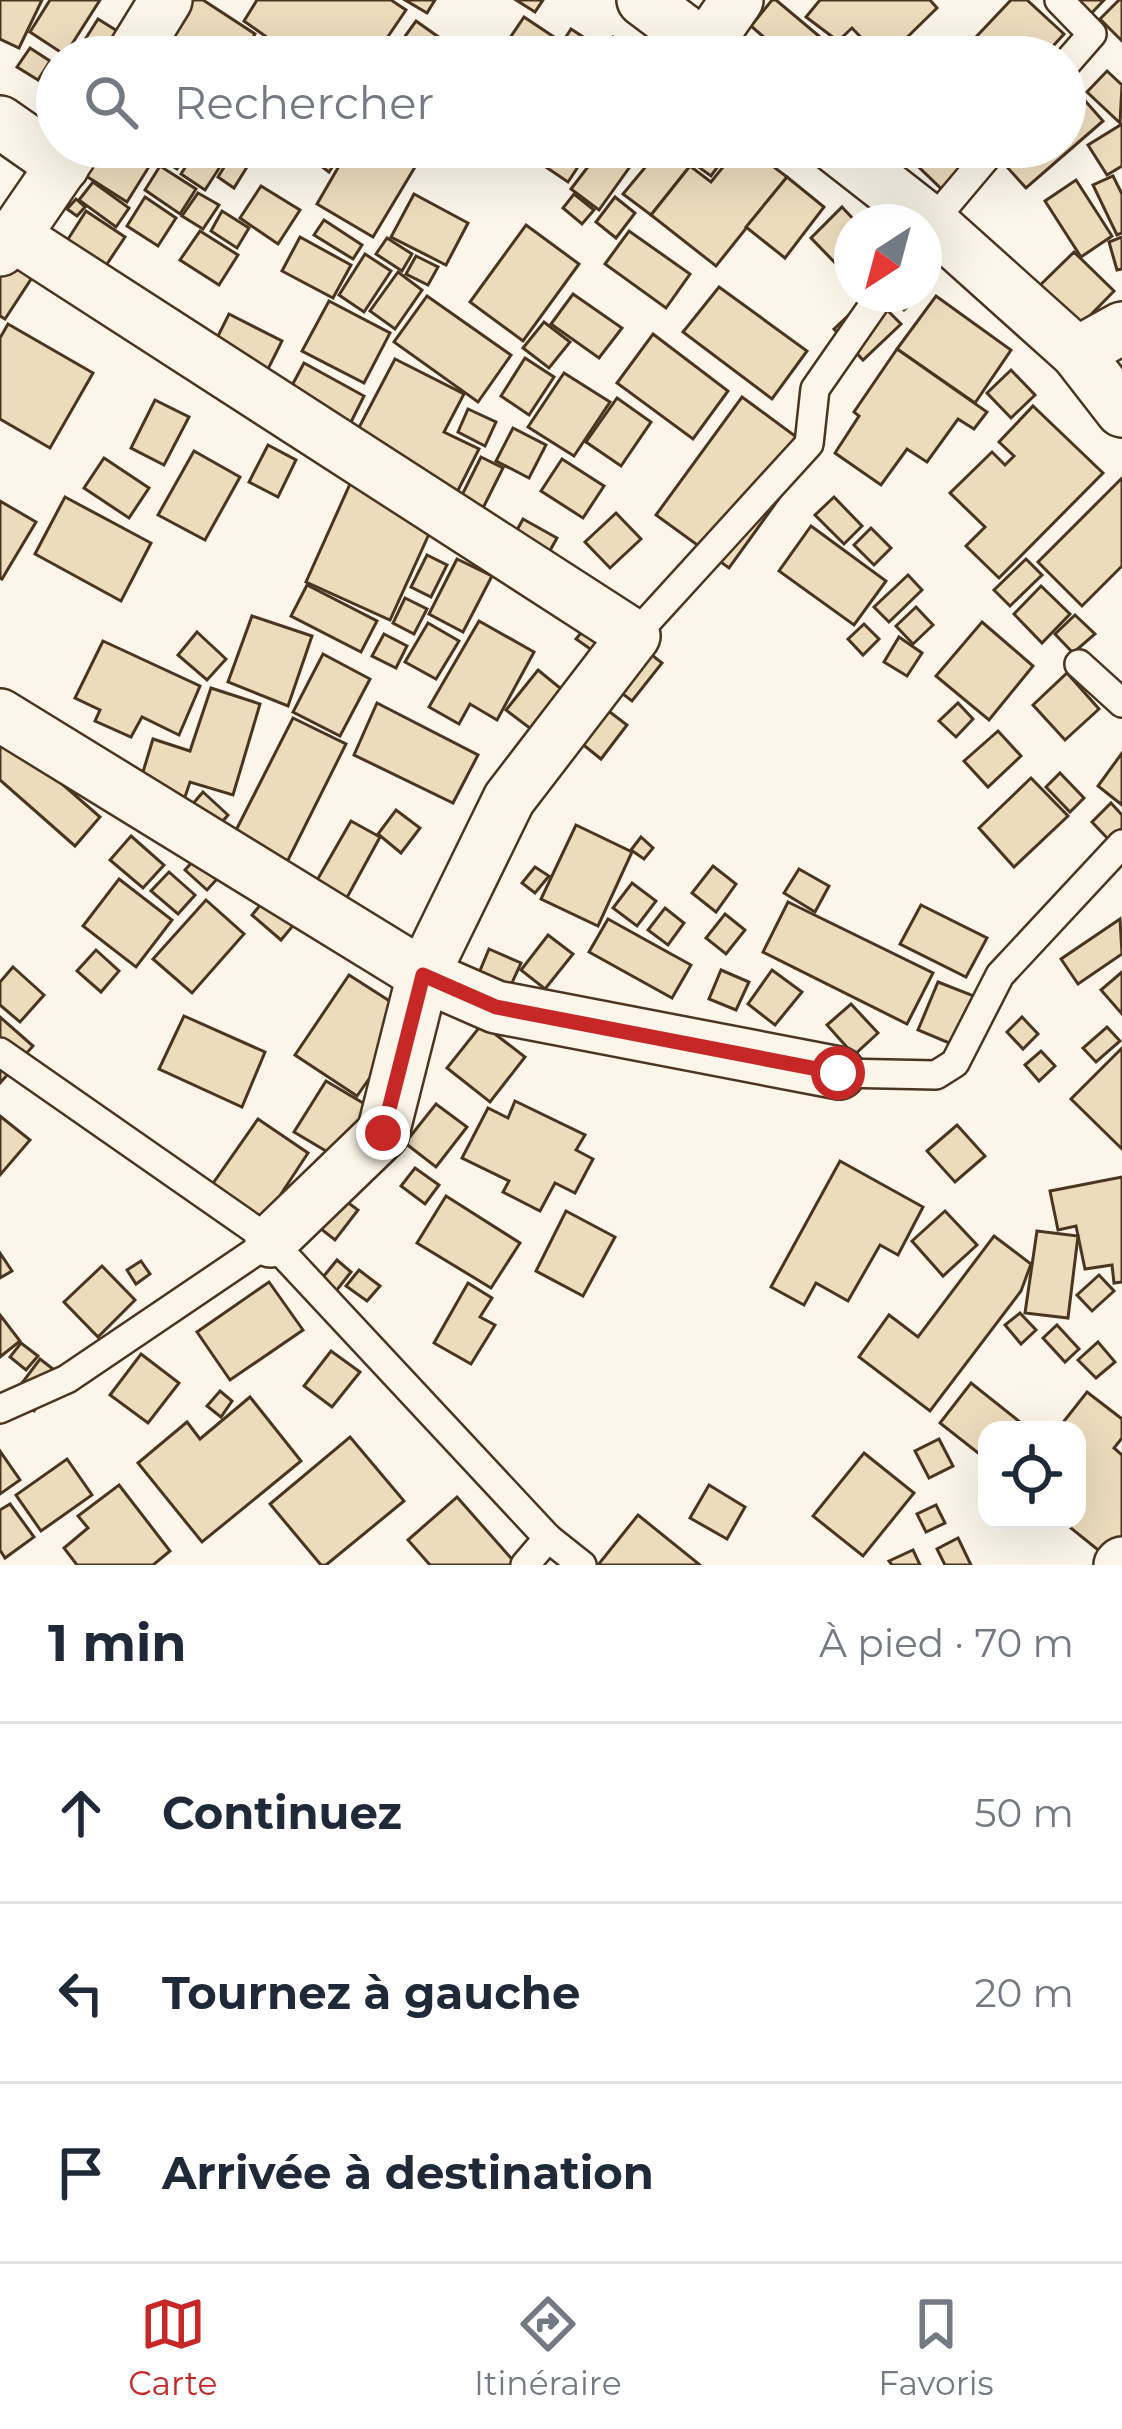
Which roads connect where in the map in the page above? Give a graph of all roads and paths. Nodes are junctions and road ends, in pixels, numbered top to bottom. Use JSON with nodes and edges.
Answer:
{"nodes":[{"id":1,"x":166,"y":0,"type":"edge"},
{"id":2,"x":643,"y":0,"type":"edge"},
{"id":3,"x":737,"y":0,"type":"edge"},
{"id":4,"x":1059,"y":0,"type":"edge"},
{"id":5,"x":144,"y":36,"type":"edge"},
{"id":6,"x":691,"y":36,"type":"edge"},
{"id":7,"x":720,"y":36,"type":"edge"},
{"id":8,"x":1086,"y":41,"type":"edge"},
{"id":9,"x":0,"y":122,"type":"edge"},
{"id":10,"x":36,"y":140,"type":"edge"},
{"id":11,"x":60,"y":168,"type":"edge"},
{"id":12,"x":859,"y":168,"type":"edge"},
{"id":13,"x":978,"y":168,"type":"edge"},
{"id":14,"x":900,"y":204,"type":"edge"},
{"id":15,"x":942,"y":211,"type":"edge"},
{"id":16,"x":942,"y":240,"type":"edge"},
{"id":17,"x":7,"y":243,"type":"edge"},
{"id":18,"x":868,"y":312,"type":"edge"},
{"id":19,"x":1122,"y":328,"type":"edge"},
{"id":20,"x":1077,"y":352,"type":"junction"},
{"id":21,"x":1122,"y":411,"type":"edge"},
{"id":22,"x":634,"y":636,"type":"junction"},
{"id":23,"x":1078,"y":664,"type":"dead end"},
{"id":24,"x":1122,"y":703,"type":"edge"},
{"id":25,"x":0,"y":715,"type":"edge"},
{"id":26,"x":1122,"y":844,"type":"edge"},
{"id":27,"x":423,"y":975,"type":"junction"},
{"id":28,"x":0,"y":1052,"type":"edge"},
{"id":29,"x":838,"y":1073,"type":"joint"},
{"id":30,"x":271,"y":1241,"type":"junction"},
{"id":31,"x":0,"y":1409,"type":"edge"},
{"id":32,"x":548,"y":1538,"type":"junction"},
{"id":33,"x":525,"y":1565,"type":"edge"},
{"id":34,"x":582,"y":1565,"type":"edge"}],
"edges":[{"from":1,"to":5,"type":"street"},
{"from":2,"to":6,"type":"street"},
{"from":3,"to":7,"type":"street"},
{"from":4,"to":8,"type":"lane"},
{"from":9,"to":10,"type":"street"},
{"from":11,"to":17,"type":"street"},
{"from":12,"to":14,"type":"street"},
{"from":13,"to":15,"type":"lane"},
{"from":16,"to":20,"type":"street"},
{"from":17,"to":22,"type":"street"},
{"from":18,"to":22,"type":"lane"},
{"from":19,"to":20,"type":"street"},
{"from":20,"to":21,"type":"street"},
{"from":22,"to":27,"type":"street"},
{"from":23,"to":24,"type":"lane"},
{"from":25,"to":27,"type":"street"},
{"from":26,"to":29,"type":"lane"},
{"from":27,"to":29,"type":"street"},
{"from":27,"to":30,"type":"street"},
{"from":28,"to":30,"type":"lane"},
{"from":30,"to":31,"type":"lane"},
{"from":30,"to":32,"type":"lane"},
{"from":32,"to":33,"type":"lane"},
{"from":32,"to":34,"type":"lane"}]}
